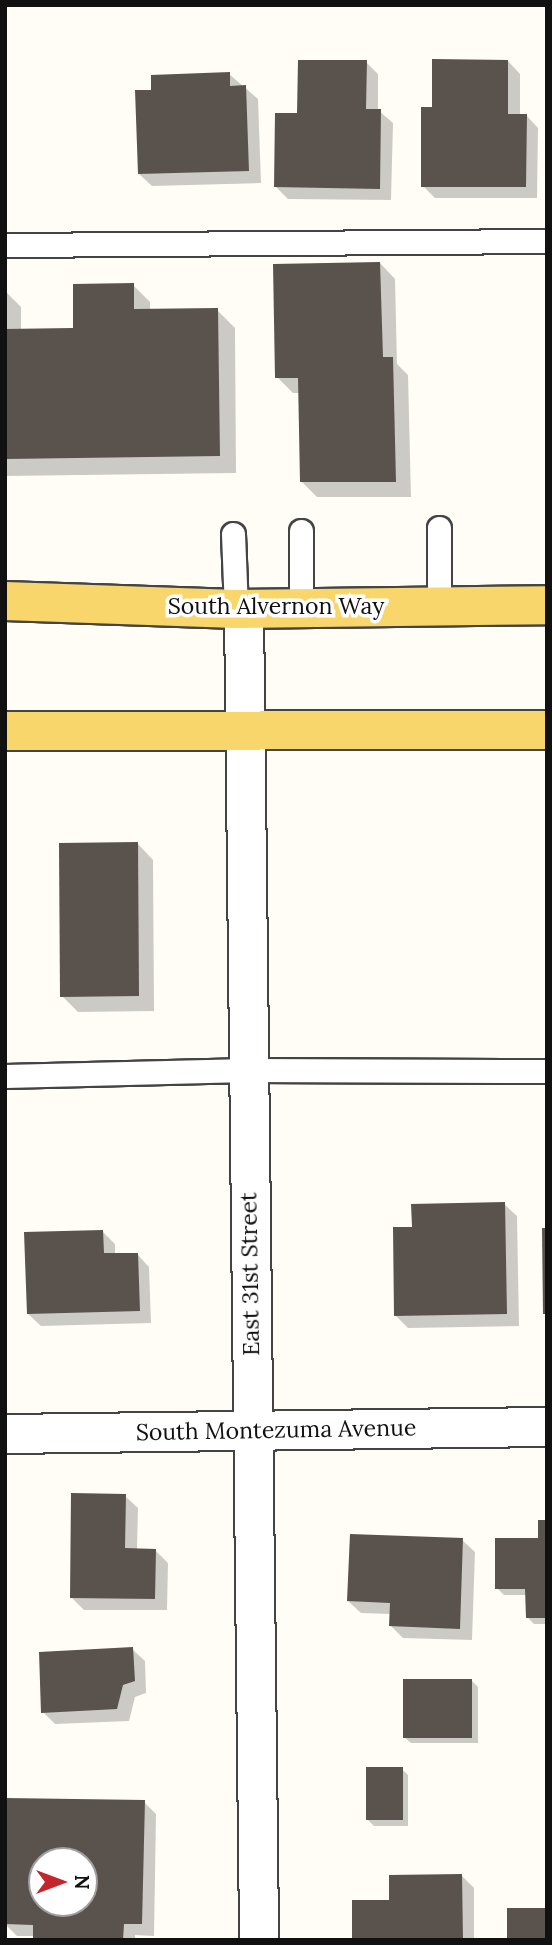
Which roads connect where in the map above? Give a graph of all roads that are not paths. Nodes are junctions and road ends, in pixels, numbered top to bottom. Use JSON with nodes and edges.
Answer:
{"nodes":[{"id":1,"x":547,"y":241,"type":"edge"},
{"id":2,"x":5,"y":245,"type":"edge"},
{"id":3,"x":439,"y":528,"type":"dead end"},
{"id":4,"x":302,"y":531,"type":"dead end"},
{"id":5,"x":233,"y":534,"type":"dead end"},
{"id":6,"x":5,"y":601,"type":"edge"},
{"id":7,"x":547,"y":605,"type":"edge"},
{"id":8,"x":439,"y":607,"type":"junction"},
{"id":9,"x":302,"y":608,"type":"junction"},
{"id":10,"x":240,"y":609,"type":"junction"},
{"id":11,"x":547,"y":730,"type":"edge"},
{"id":12,"x":5,"y":731,"type":"edge"},
{"id":13,"x":243,"y":731,"type":"junction"},
{"id":14,"x":248,"y":1070,"type":"junction"},
{"id":15,"x":547,"y":1071,"type":"edge"},
{"id":16,"x":5,"y":1076,"type":"edge"},
{"id":17,"x":547,"y":1427,"type":"edge"},
{"id":18,"x":252,"y":1431,"type":"junction"},
{"id":19,"x":5,"y":1434,"type":"edge"},
{"id":20,"x":259,"y":1940,"type":"edge"}],
"edges":[{"from":1,"to":2,"type":"lane"},
{"from":3,"to":8,"type":"lane"},
{"from":4,"to":9,"type":"lane"},
{"from":5,"to":10,"type":"lane"},
{"from":6,"to":10,"type":"main road","name":"South Alvernon Way"},
{"from":7,"to":8,"type":"main road","name":"South Alvernon Way"},
{"from":8,"to":9,"type":"main road","name":"South Alvernon Way"},
{"from":9,"to":10,"type":"main road","name":"South Alvernon Way"},
{"from":10,"to":13,"type":"street","name":"East 31st Street"},
{"from":11,"to":13,"type":"main road"},
{"from":12,"to":13,"type":"main road"},
{"from":13,"to":14,"type":"street","name":"East 31st Street"},
{"from":14,"to":15,"type":"lane"},
{"from":14,"to":16,"type":"lane"},
{"from":14,"to":18,"type":"street","name":"East 31st Street"},
{"from":17,"to":18,"type":"street","name":"South Montezuma Avenue"},
{"from":18,"to":19,"type":"street","name":"South Montezuma Avenue"},
{"from":18,"to":20,"type":"street","name":"East 31st Street"}]}
